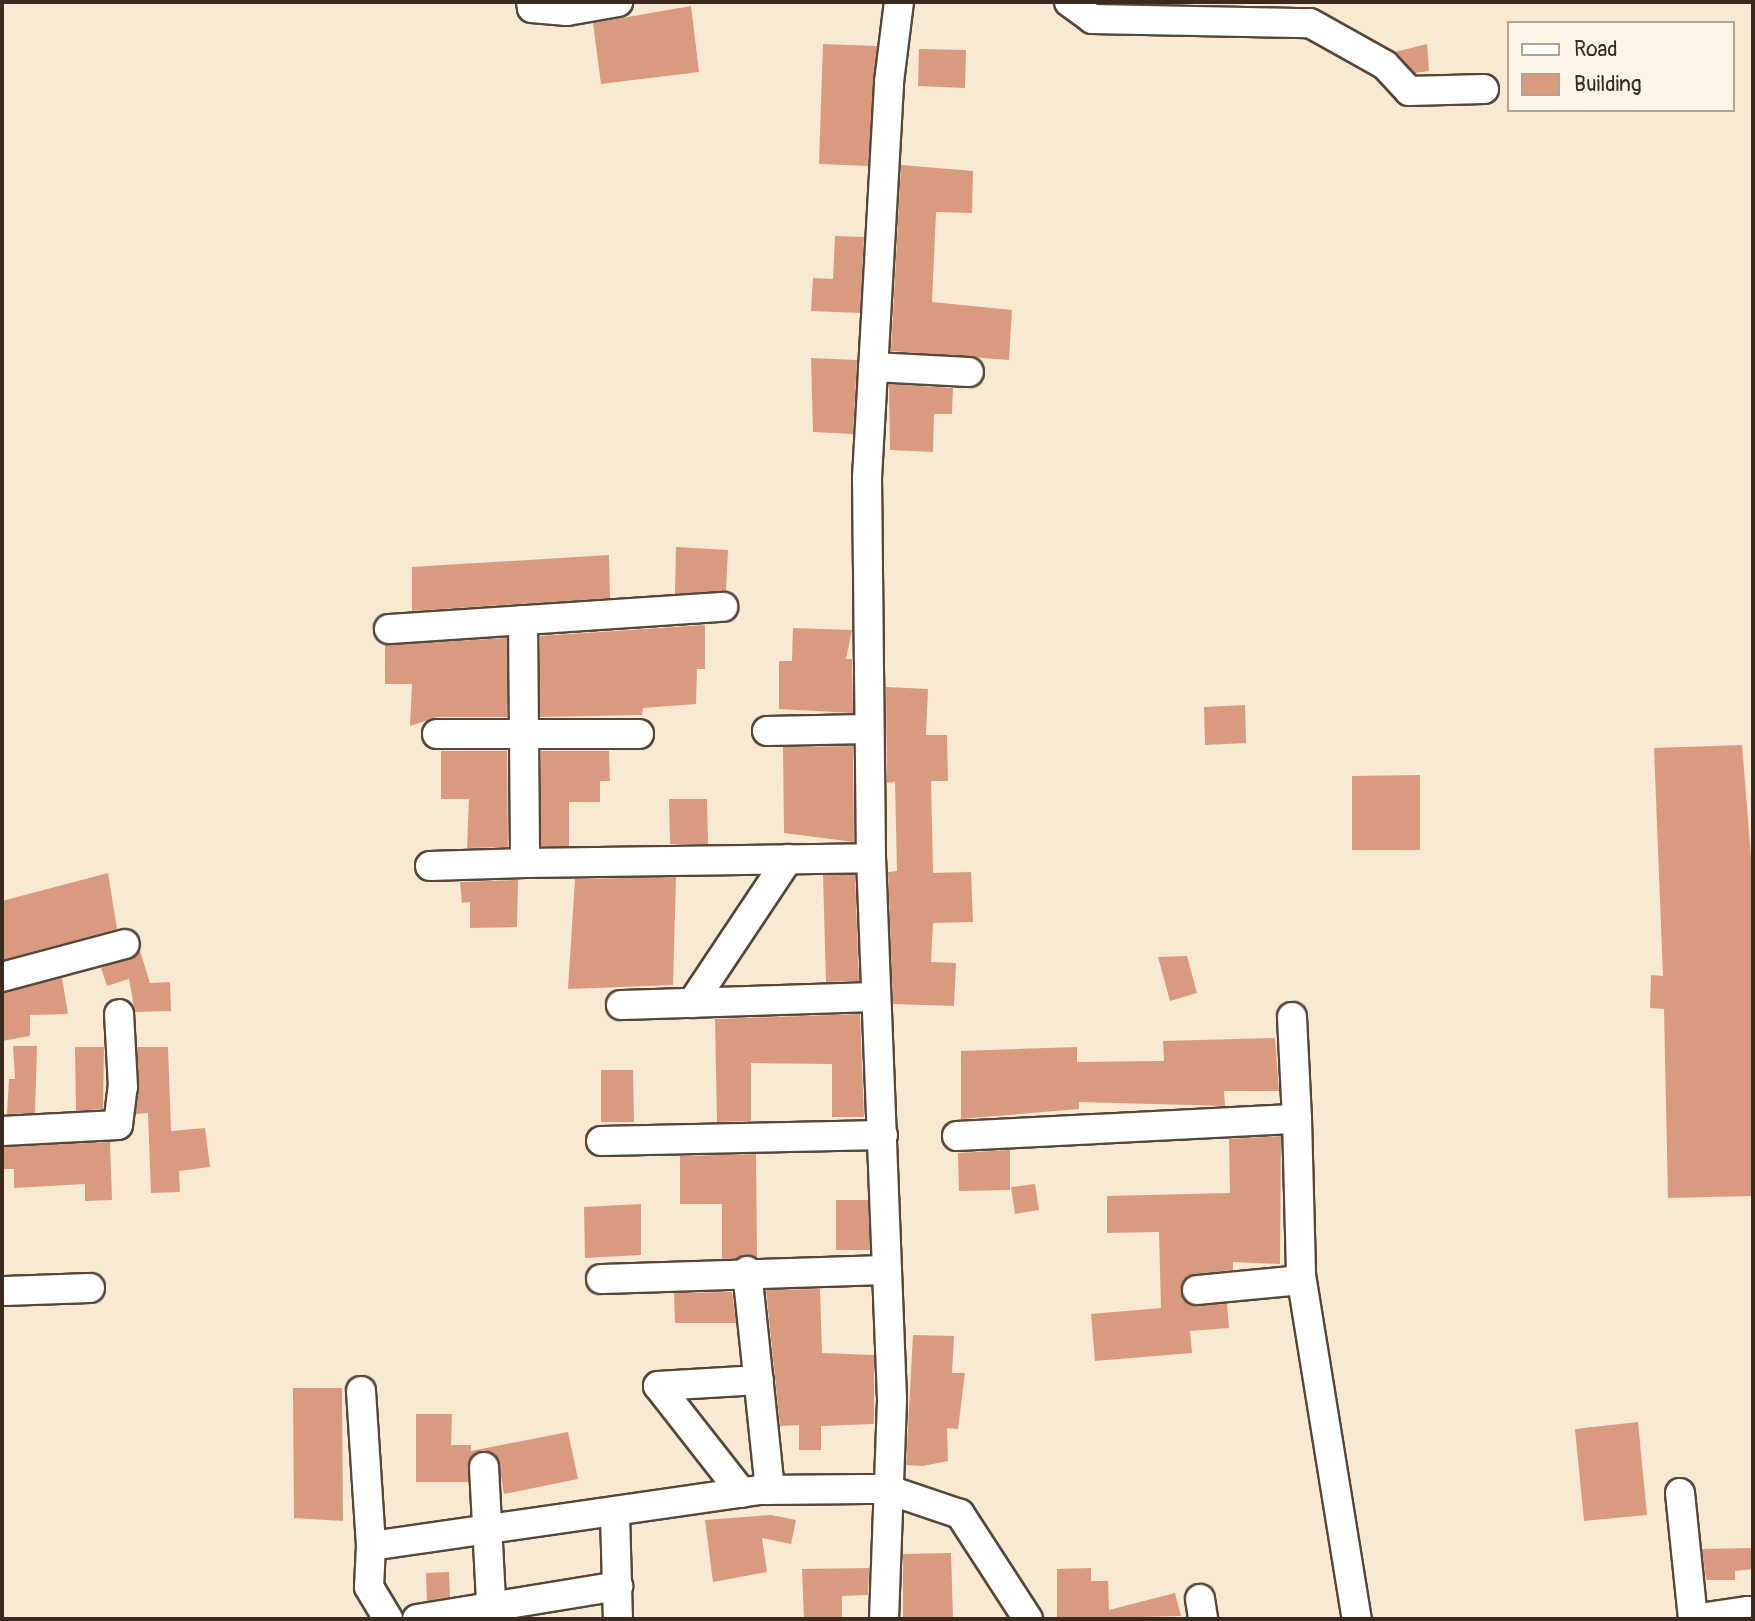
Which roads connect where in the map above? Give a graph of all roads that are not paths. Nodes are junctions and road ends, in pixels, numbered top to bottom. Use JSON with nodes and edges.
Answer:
{"nodes":[{"id":1,"x":531,"y":2,"type":"edge"},
{"id":2,"x":618,"y":2,"type":"edge"},
{"id":3,"x":899,"y":2,"type":"edge"},
{"id":4,"x":1069,"y":2,"type":"edge"},
{"id":5,"x":1484,"y":89,"type":"dead end"},
{"id":6,"x":873,"y":367,"type":"junction"},
{"id":7,"x":969,"y":372,"type":"dead end"},
{"id":8,"x":723,"y":607,"type":"dead end"},
{"id":9,"x":523,"y":620,"type":"junction"},
{"id":10,"x":389,"y":629,"type":"dead end"},
{"id":11,"x":868,"y":729,"type":"junction"},
{"id":12,"x":767,"y":731,"type":"dead end"},
{"id":13,"x":524,"y":732,"type":"junction"},
{"id":14,"x":437,"y":734,"type":"dead end"},
{"id":15,"x":639,"y":734,"type":"dead end"},
{"id":16,"x":871,"y":858,"type":"junction"},
{"id":17,"x":788,"y":859,"type":"junction"},
{"id":18,"x":525,"y":863,"type":"junction"},
{"id":19,"x":430,"y":866,"type":"dead end"},
{"id":20,"x":125,"y":944,"type":"dead end"},
{"id":21,"x":2,"y":977,"type":"edge"},
{"id":22,"x":876,"y":997,"type":"junction"},
{"id":23,"x":692,"y":1003,"type":"junction"},
{"id":24,"x":621,"y":1004,"type":"dead end"},
{"id":25,"x":119,"y":1014,"type":"dead end"},
{"id":26,"x":1292,"y":1017,"type":"dead end"},
{"id":27,"x":1297,"y":1119,"type":"junction"},
{"id":28,"x":2,"y":1131,"type":"edge"},
{"id":29,"x":883,"y":1135,"type":"junction"},
{"id":30,"x":957,"y":1136,"type":"dead end"},
{"id":31,"x":601,"y":1141,"type":"dead end"},
{"id":32,"x":887,"y":1270,"type":"junction"},
{"id":33,"x":747,"y":1271,"type":"junction"},
{"id":34,"x":601,"y":1279,"type":"dead end"},
{"id":35,"x":1301,"y":1280,"type":"junction"},
{"id":36,"x":90,"y":1288,"type":"dead end"},
{"id":37,"x":1197,"y":1290,"type":"dead end"},
{"id":38,"x":2,"y":1291,"type":"edge"},
{"id":39,"x":759,"y":1380,"type":"junction"},
{"id":40,"x":361,"y":1391,"type":"dead end"},
{"id":41,"x":484,"y":1466,"type":"dead end"},
{"id":42,"x":886,"y":1489,"type":"junction"},
{"id":43,"x":770,"y":1490,"type":"junction"},
{"id":44,"x":743,"y":1493,"type":"junction"},
{"id":45,"x":1680,"y":1493,"type":"dead end"},
{"id":46,"x":615,"y":1514,"type":"junction"},
{"id":47,"x":488,"y":1531,"type":"junction"},
{"id":48,"x":371,"y":1546,"type":"junction"},
{"id":49,"x":618,"y":1586,"type":"junction"},
{"id":50,"x":491,"y":1613,"type":"edge"},
{"id":51,"x":1753,"y":1618,"type":"edge"},
{"id":52,"x":388,"y":1619,"type":"edge"},
{"id":53,"x":417,"y":1619,"type":"edge"},
{"id":54,"x":618,"y":1619,"type":"edge"},
{"id":55,"x":884,"y":1619,"type":"edge"},
{"id":56,"x":1028,"y":1619,"type":"edge"},
{"id":57,"x":1357,"y":1619,"type":"edge"},
{"id":58,"x":1693,"y":1619,"type":"edge"}],
"edges":[{"from":1,"to":2,"type":"street"},
{"from":3,"to":6,"type":"street"},
{"from":4,"to":5,"type":"street"},
{"from":6,"to":7,"type":"street"},
{"from":6,"to":11,"type":"street"},
{"from":8,"to":9,"type":"street"},
{"from":9,"to":10,"type":"street"},
{"from":9,"to":13,"type":"street"},
{"from":11,"to":12,"type":"street"},
{"from":11,"to":16,"type":"street"},
{"from":13,"to":14,"type":"street"},
{"from":13,"to":15,"type":"street"},
{"from":13,"to":18,"type":"street"},
{"from":16,"to":17,"type":"street"},
{"from":16,"to":22,"type":"street"},
{"from":17,"to":18,"type":"street"},
{"from":17,"to":23,"type":"street"},
{"from":18,"to":19,"type":"street"},
{"from":20,"to":21,"type":"street"},
{"from":22,"to":23,"type":"street"},
{"from":22,"to":29,"type":"street"},
{"from":23,"to":24,"type":"street"},
{"from":25,"to":28,"type":"street"},
{"from":26,"to":27,"type":"street"},
{"from":27,"to":30,"type":"street"},
{"from":27,"to":35,"type":"street"},
{"from":29,"to":31,"type":"street"},
{"from":29,"to":32,"type":"street"},
{"from":32,"to":33,"type":"street"},
{"from":32,"to":42,"type":"street"},
{"from":33,"to":34,"type":"street"},
{"from":33,"to":39,"type":"street"},
{"from":35,"to":37,"type":"street"},
{"from":35,"to":57,"type":"street"},
{"from":36,"to":38,"type":"street"},
{"from":39,"to":43,"type":"street"},
{"from":39,"to":44,"type":"street"},
{"from":40,"to":48,"type":"street"},
{"from":41,"to":47,"type":"street"},
{"from":42,"to":43,"type":"street"},
{"from":42,"to":55,"type":"street"},
{"from":42,"to":56,"type":"street"},
{"from":43,"to":44,"type":"street"},
{"from":44,"to":46,"type":"street"},
{"from":45,"to":58,"type":"street"},
{"from":46,"to":47,"type":"street"},
{"from":46,"to":49,"type":"street"},
{"from":47,"to":48,"type":"street"},
{"from":47,"to":50,"type":"street"},
{"from":48,"to":52,"type":"street"},
{"from":49,"to":50,"type":"street"},
{"from":49,"to":54,"type":"street"},
{"from":50,"to":53,"type":"street"},
{"from":51,"to":58,"type":"street"}]}
